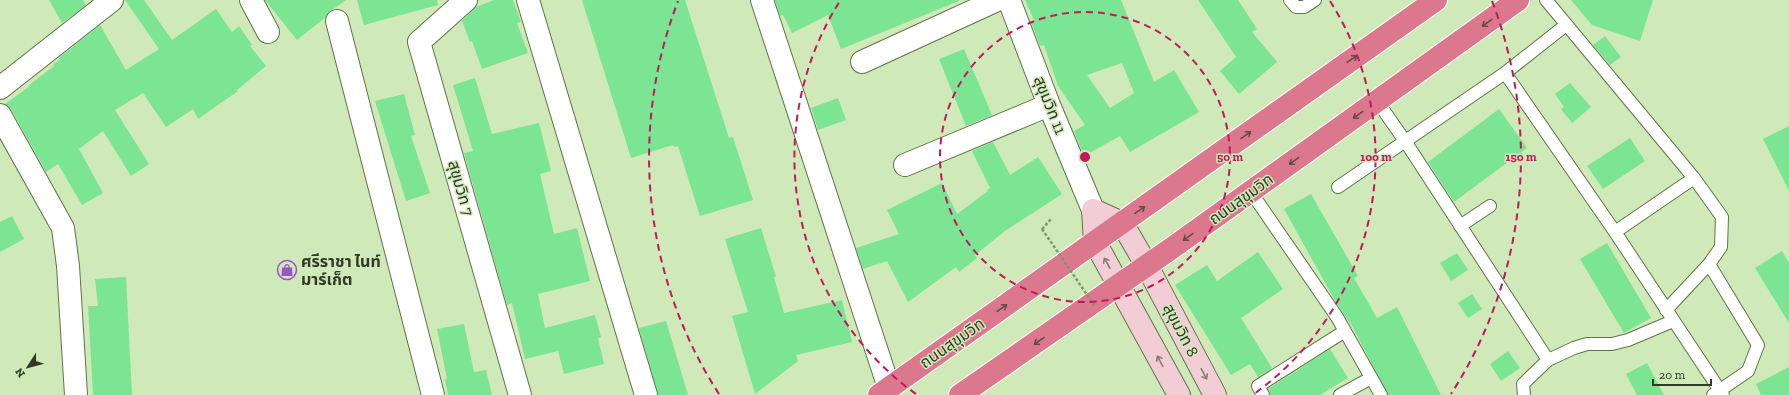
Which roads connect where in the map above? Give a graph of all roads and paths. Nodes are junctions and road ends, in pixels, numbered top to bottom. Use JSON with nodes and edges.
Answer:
{"nodes":[{"id":1,"x":112,"y":0,"type":"edge"},
{"id":2,"x":251,"y":0,"type":"edge"},
{"id":3,"x":466,"y":0,"type":"edge"},
{"id":4,"x":528,"y":0,"type":"edge"},
{"id":5,"x":762,"y":0,"type":"edge"},
{"id":6,"x":997,"y":0,"type":"edge"},
{"id":7,"x":1009,"y":0,"type":"edge"},
{"id":8,"x":1290,"y":0,"type":"edge"},
{"id":9,"x":1315,"y":0,"type":"edge"},
{"id":10,"x":1518,"y":0,"type":"edge"},
{"id":11,"x":1546,"y":0,"type":"edge"},
{"id":12,"x":1430,"y":2,"type":"edge"},
{"id":13,"x":337,"y":21,"type":"dead end"},
{"id":14,"x":1566,"y":25,"type":"junction"},
{"id":15,"x":268,"y":32,"type":"dead end"},
{"id":16,"x":862,"y":62,"type":"dead end"},
{"id":17,"x":1504,"y":73,"type":"junction"},
{"id":18,"x":0,"y":88,"type":"edge"},
{"id":19,"x":1377,"y":101,"type":"junction"},
{"id":20,"x":1049,"y":105,"type":"junction"},
{"id":21,"x":0,"y":115,"type":"edge"},
{"id":22,"x":1405,"y":141,"type":"junction"},
{"id":23,"x":905,"y":165,"type":"dead end"},
{"id":24,"x":1694,"y":178,"type":"junction"},
{"id":25,"x":1338,"y":187,"type":"dead end"},
{"id":26,"x":1251,"y":192,"type":"junction"},
{"id":27,"x":1490,"y":206,"type":"dead end"},
{"id":28,"x":1093,"y":210,"type":"junction"},
{"id":29,"x":1052,"y":218,"type":"dead end"},
{"id":30,"x":1122,"y":223,"type":"junction"},
{"id":31,"x":1460,"y":226,"type":"junction"},
{"id":32,"x":1615,"y":232,"type":"junction"},
{"id":33,"x":1095,"y":242,"type":"junction"},
{"id":34,"x":1709,"y":264,"type":"junction"},
{"id":35,"x":1147,"y":266,"type":"junction"},
{"id":36,"x":1119,"y":285,"type":"junction"},
{"id":37,"x":1094,"y":305,"type":"dead end"},
{"id":38,"x":1666,"y":310,"type":"junction"},
{"id":39,"x":1673,"y":321,"type":"junction"},
{"id":40,"x":1346,"y":331,"type":"junction"},
{"id":41,"x":1548,"y":360,"type":"junction"},
{"id":42,"x":1371,"y":378,"type":"junction"},
{"id":43,"x":884,"y":392,"type":"edge"},
{"id":44,"x":1719,"y":394,"type":"edge"},
{"id":45,"x":76,"y":395,"type":"edge"},
{"id":46,"x":433,"y":395,"type":"edge"},
{"id":47,"x":520,"y":395,"type":"edge"},
{"id":48,"x":646,"y":395,"type":"edge"},
{"id":49,"x":960,"y":395,"type":"edge"},
{"id":50,"x":1179,"y":395,"type":"edge"},
{"id":51,"x":1215,"y":395,"type":"edge"},
{"id":52,"x":1263,"y":395,"type":"edge"},
{"id":53,"x":1340,"y":395,"type":"edge"},
{"id":54,"x":1381,"y":395,"type":"edge"},
{"id":55,"x":1524,"y":395,"type":"edge"}],
"edges":[{"from":1,"to":18,"type":"street"},
{"from":2,"to":15,"type":"street"},
{"from":3,"to":47,"type":"street","name":"สุขุมวิท 7"},
{"from":4,"to":48,"type":"street"},
{"from":5,"to":43,"type":"street"},
{"from":6,"to":16,"type":"street"},
{"from":7,"to":20,"type":"street","name":"สุขุมวิท 11"},
{"from":8,"to":9,"type":"lane"},
{"from":10,"to":19,"type":"highway","name":"ถนนสุขุมวิท","one_way":true},
{"from":11,"to":14,"type":"lane"},
{"from":30,"to":12,"type":"highway","name":"ถนนสุขุมวิท","one_way":true},
{"from":13,"to":46,"type":"street"},
{"from":14,"to":17,"type":"lane"},
{"from":14,"to":24,"type":"lane"},
{"from":17,"to":22,"type":"lane"},
{"from":17,"to":32,"type":"lane"},
{"from":19,"to":22,"type":"lane"},
{"from":19,"to":26,"type":"highway","name":"ถนนสุขุมวิท","one_way":true},
{"from":20,"to":23,"type":"street"},
{"from":20,"to":28,"type":"street","name":"สุขุมวิท 11"},
{"from":21,"to":45,"type":"street"},
{"from":22,"to":25,"type":"lane"},
{"from":22,"to":31,"type":"lane"},
{"from":24,"to":32,"type":"lane"},
{"from":24,"to":34,"type":"lane"},
{"from":26,"to":35,"type":"highway","name":"ถนนสุขุมวิท","one_way":true},
{"from":26,"to":40,"type":"lane"},
{"from":27,"to":31,"type":"lane"},
{"from":28,"to":30,"type":"main road"},
{"from":28,"to":33,"type":"main road","name":"สุขุมวิท 11"},
{"from":29,"to":37,"type":"path","bridge":true},
{"from":30,"to":33,"type":"highway","name":"ถนนสุขุมวิท"},
{"from":30,"to":35,"type":"main road"},
{"from":31,"to":41,"type":"lane"},
{"from":32,"to":38,"type":"lane"},
{"from":36,"to":33,"type":"main road","name":"สุขุมวิท 11","one_way":true},
{"from":43,"to":33,"type":"highway","name":"ถนนสุขุมวิท","one_way":true},
{"from":34,"to":38,"type":"lane"},
{"from":34,"to":44,"type":"lane"},
{"from":35,"to":36,"type":"highway","name":"ถนนสุขุมวิท"},
{"from":35,"to":51,"type":"main road","name":"สุขุมวิท 8","one_way":true},
{"from":36,"to":49,"type":"highway","name":"ถนนสุขุมวิท","one_way":true},
{"from":50,"to":36,"type":"main road","name":"สุขุมวิท 8","one_way":true},
{"from":38,"to":39,"type":"lane"},
{"from":39,"to":41,"type":"lane"},
{"from":39,"to":44,"type":"lane"},
{"from":40,"to":42,"type":"lane"},
{"from":40,"to":52,"type":"lane"},
{"from":41,"to":55,"type":"lane"},
{"from":42,"to":53,"type":"lane"},
{"from":42,"to":54,"type":"lane"}]}
